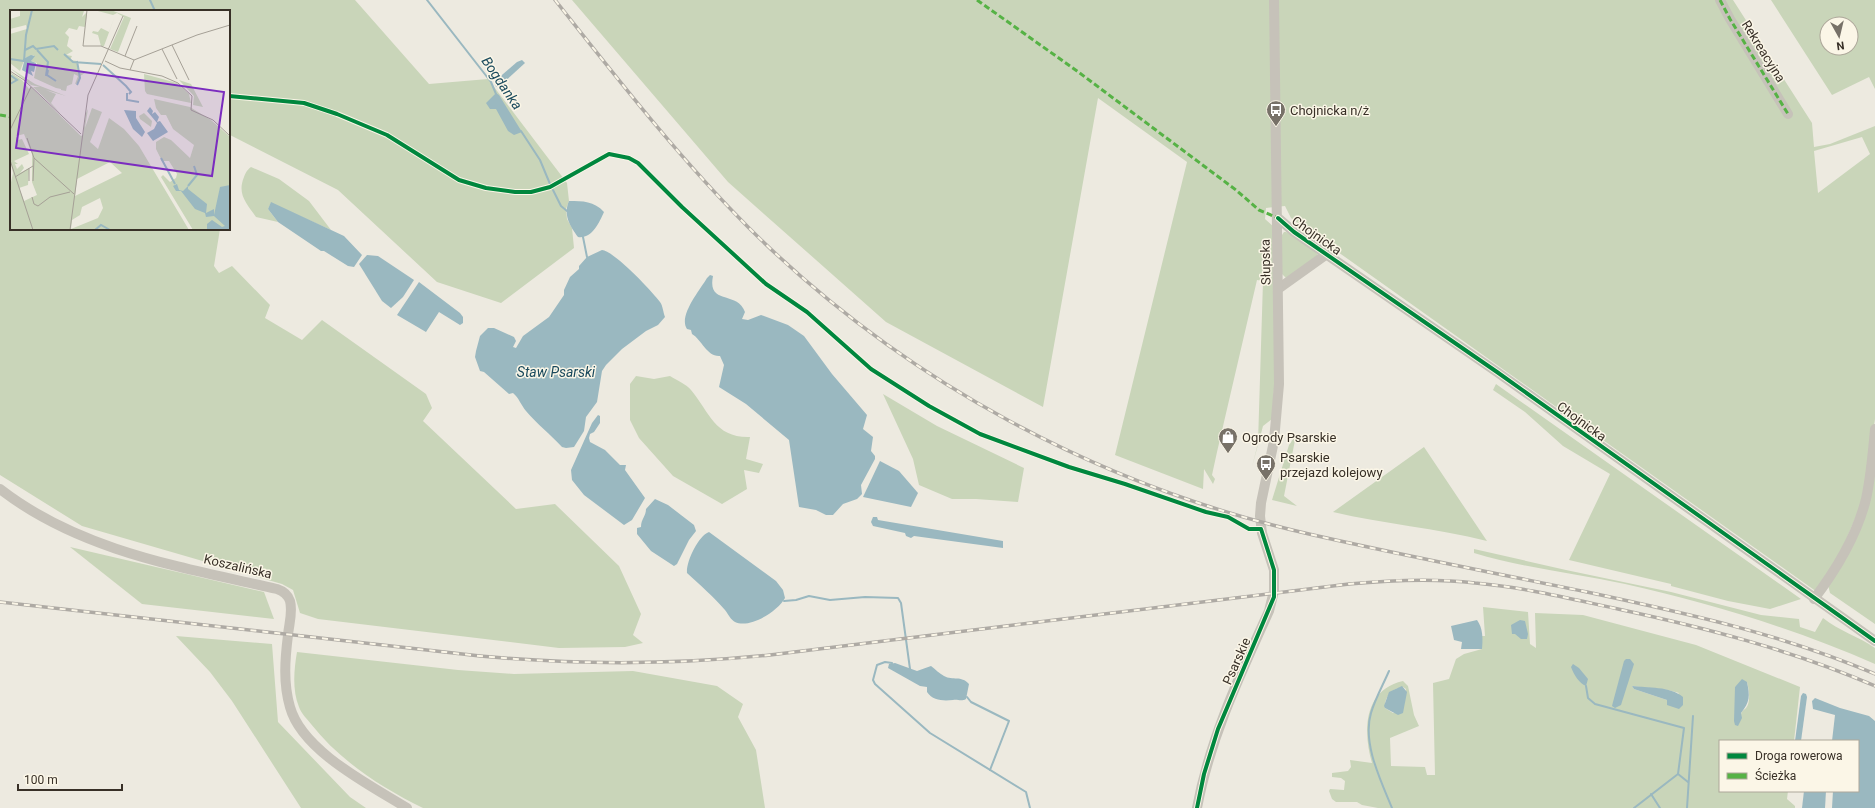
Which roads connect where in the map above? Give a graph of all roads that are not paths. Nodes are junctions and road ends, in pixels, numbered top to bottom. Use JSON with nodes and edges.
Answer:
{"nodes":[{"id":1,"x":1274,"y":0,"type":"edge"},
{"id":2,"x":1720,"y":0,"type":"edge"},
{"id":3,"x":1788,"y":114,"type":"dead end"},
{"id":4,"x":1278,"y":218,"type":"junction"},
{"id":5,"x":1327,"y":254,"type":"junction"},
{"id":6,"x":1278,"y":289,"type":"junction"},
{"id":7,"x":1875,"y":429,"type":"edge"},
{"id":8,"x":0,"y":489,"type":"edge"},
{"id":9,"x":1260,"y":522,"type":"joint"},
{"id":10,"x":1814,"y":599,"type":"junction"},
{"id":11,"x":1875,"y":641,"type":"edge"},
{"id":12,"x":407,"y":808,"type":"edge"},
{"id":13,"x":1197,"y":808,"type":"edge"}],
"edges":[{"from":1,"to":4,"type":"street","name":"Słupska"},
{"from":2,"to":3,"type":"street","name":"Rekreacyjna"},
{"from":4,"to":5,"type":"street","name":"Chojnicka"},
{"from":4,"to":6,"type":"street","name":"Słupska"},
{"from":5,"to":6,"type":"street"},
{"from":5,"to":10,"type":"street","name":"Chojnicka"},
{"from":6,"to":9,"type":"street","name":"Słupska"},
{"from":7,"to":10,"type":"street"},
{"from":8,"to":12,"type":"street","name":"Koszalińska"},
{"from":9,"to":13,"type":"street","name":"Psarskie"},
{"from":10,"to":11,"type":"street","name":"Chojnicka"}]}
